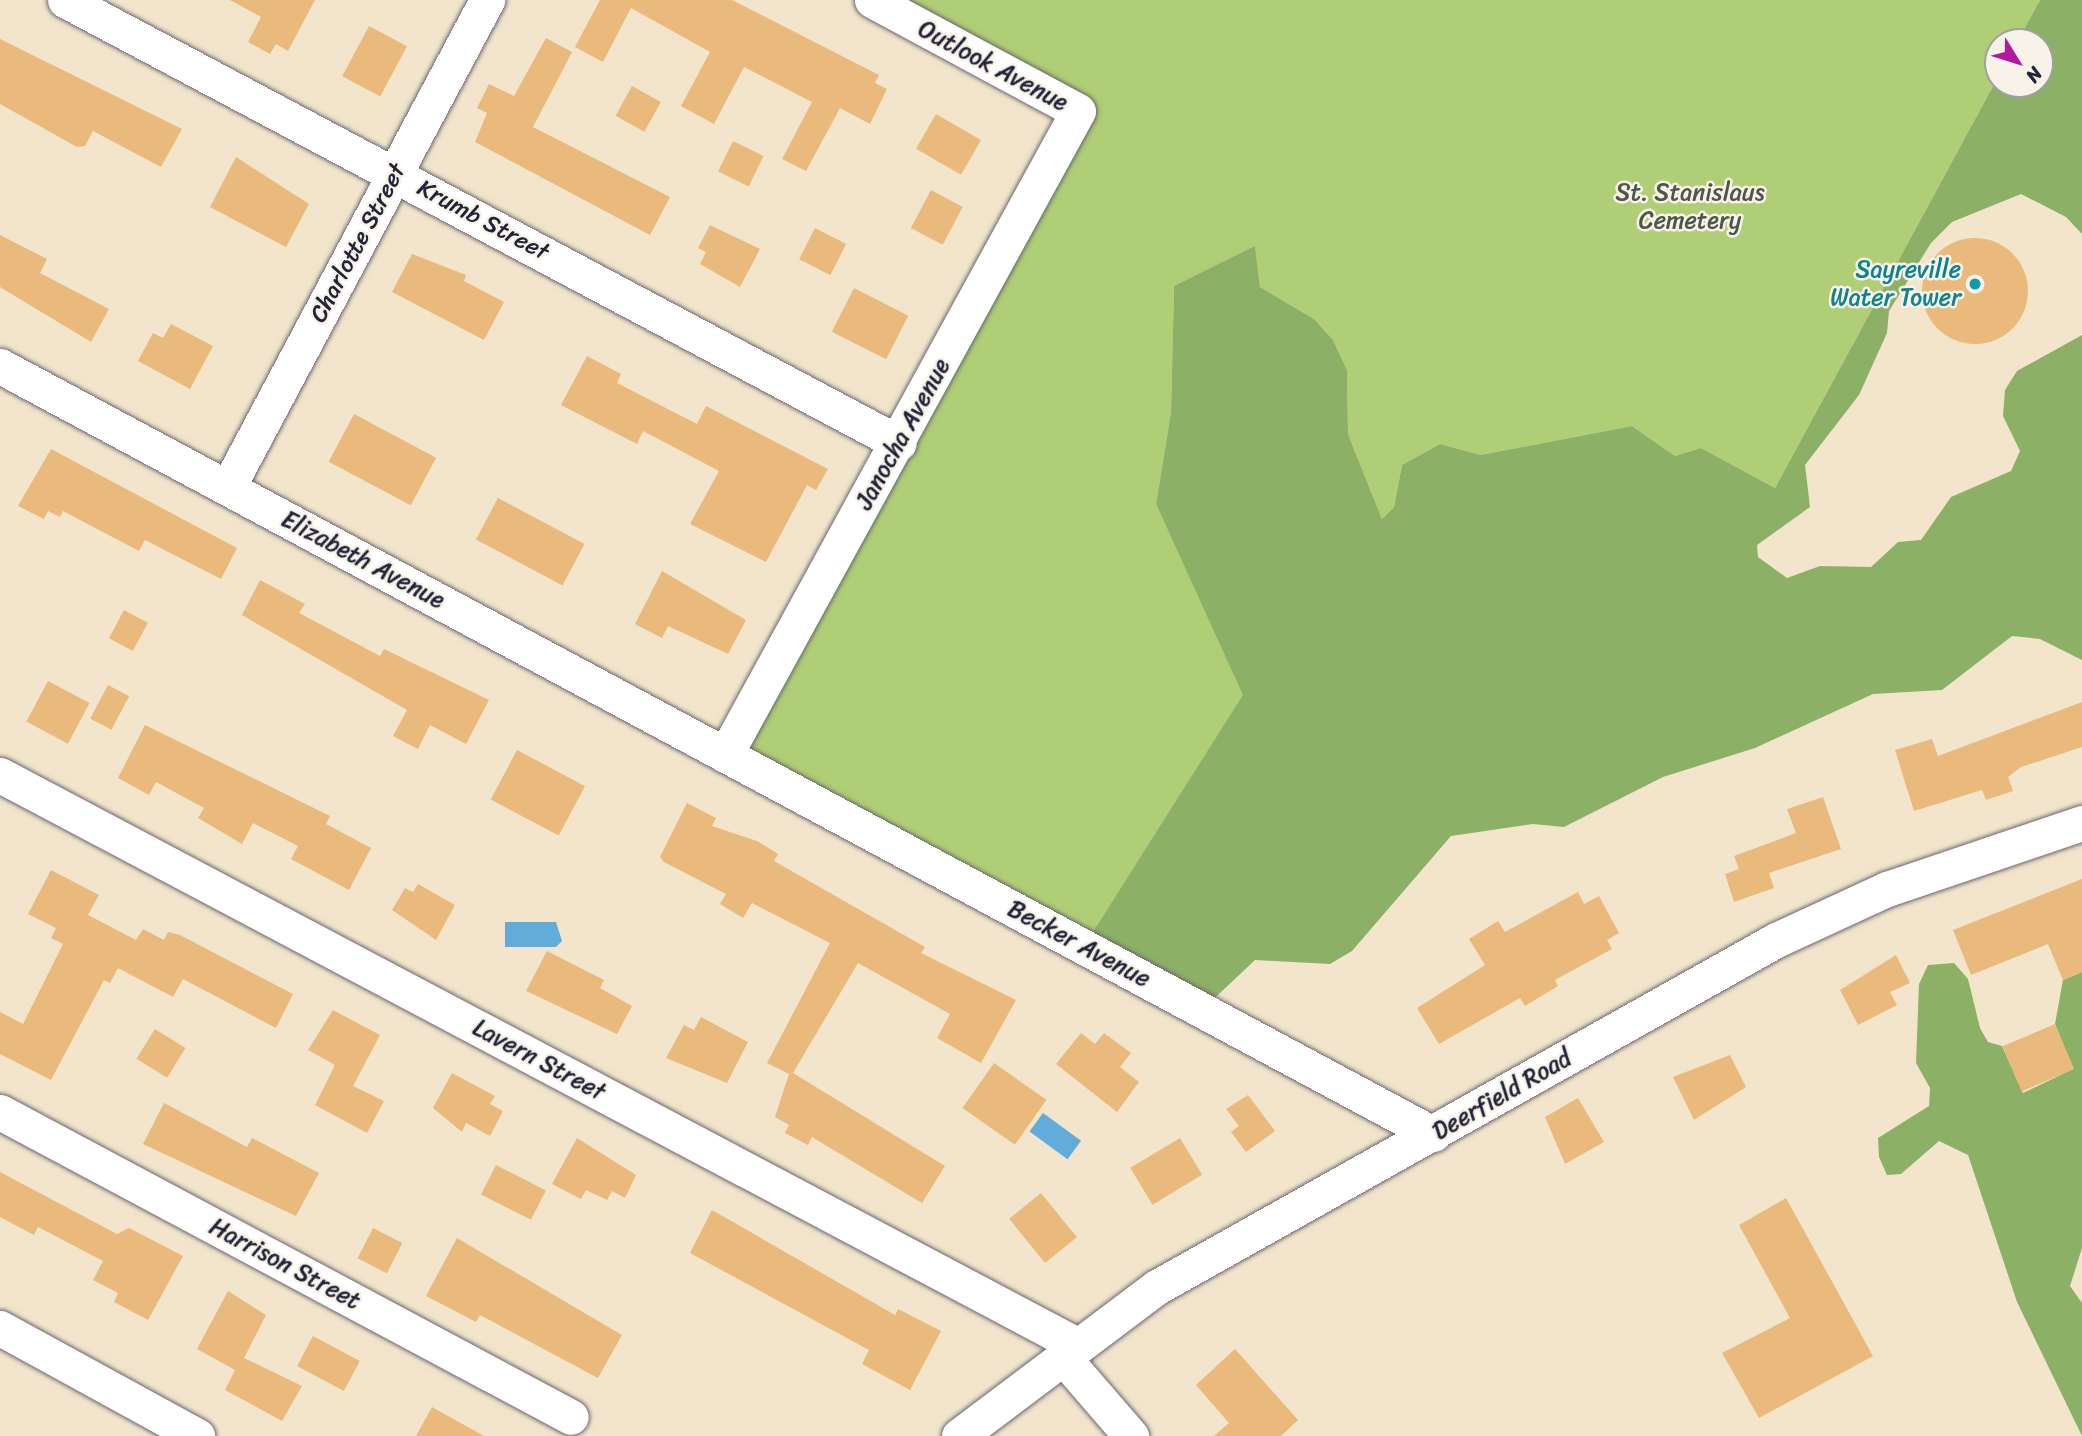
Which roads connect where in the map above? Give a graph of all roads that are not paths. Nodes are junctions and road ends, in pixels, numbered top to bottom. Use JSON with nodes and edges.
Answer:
{"nodes":[{"id":1,"x":65,"y":0,"type":"edge"},
{"id":2,"x":487,"y":0,"type":"edge"},
{"id":3,"x":872,"y":0,"type":"edge"},
{"id":4,"x":1078,"y":111,"type":"joint"},
{"id":5,"x":395,"y":173,"type":"junction"},
{"id":6,"x":0,"y":366,"type":"edge"},
{"id":7,"x":899,"y":443,"type":"junction"},
{"id":8,"x":228,"y":487,"type":"junction"},
{"id":9,"x":725,"y":755,"type":"junction"},
{"id":10,"x":0,"y":775,"type":"edge"},
{"id":11,"x":2082,"y":822,"type":"edge"},
{"id":12,"x":0,"y":1112,"type":"edge"},
{"id":13,"x":1433,"y":1134,"type":"junction"},
{"id":14,"x":0,"y":1328,"type":"edge"},
{"id":15,"x":1070,"y":1351,"type":"junction"},
{"id":16,"x":571,"y":1417,"type":"dead end"},
{"id":17,"x":197,"y":1436,"type":"edge"},
{"id":18,"x":959,"y":1436,"type":"edge"},
{"id":19,"x":1131,"y":1436,"type":"edge"}],
"edges":[{"from":1,"to":5,"type":"street","name":"Krumb Street"},
{"from":2,"to":5,"type":"street","name":"Charlotte Street"},
{"from":3,"to":4,"type":"street","name":"Outlook Avenue"},
{"from":4,"to":7,"type":"street","name":"Janocha Avenue"},
{"from":5,"to":7,"type":"street","name":"Krumb Street"},
{"from":5,"to":8,"type":"street","name":"Charlotte Street"},
{"from":6,"to":8,"type":"street","name":"Elizabeth Avenue"},
{"from":7,"to":9,"type":"street","name":"Janocha Avenue"},
{"from":8,"to":9,"type":"street","name":"Elizabeth Avenue"},
{"from":9,"to":13,"type":"street","name":"Becker Avenue"},
{"from":10,"to":15,"type":"street","name":"Lavern Street"},
{"from":11,"to":13,"type":"street","name":"Deerfield Road"},
{"from":12,"to":16,"type":"street","name":"Harrison Street"},
{"from":13,"to":15,"type":"street","name":"Deerfield Road"},
{"from":14,"to":17,"type":"street"},
{"from":15,"to":18,"type":"street","name":"Deerfield Road"},
{"from":15,"to":19,"type":"street"}]}
